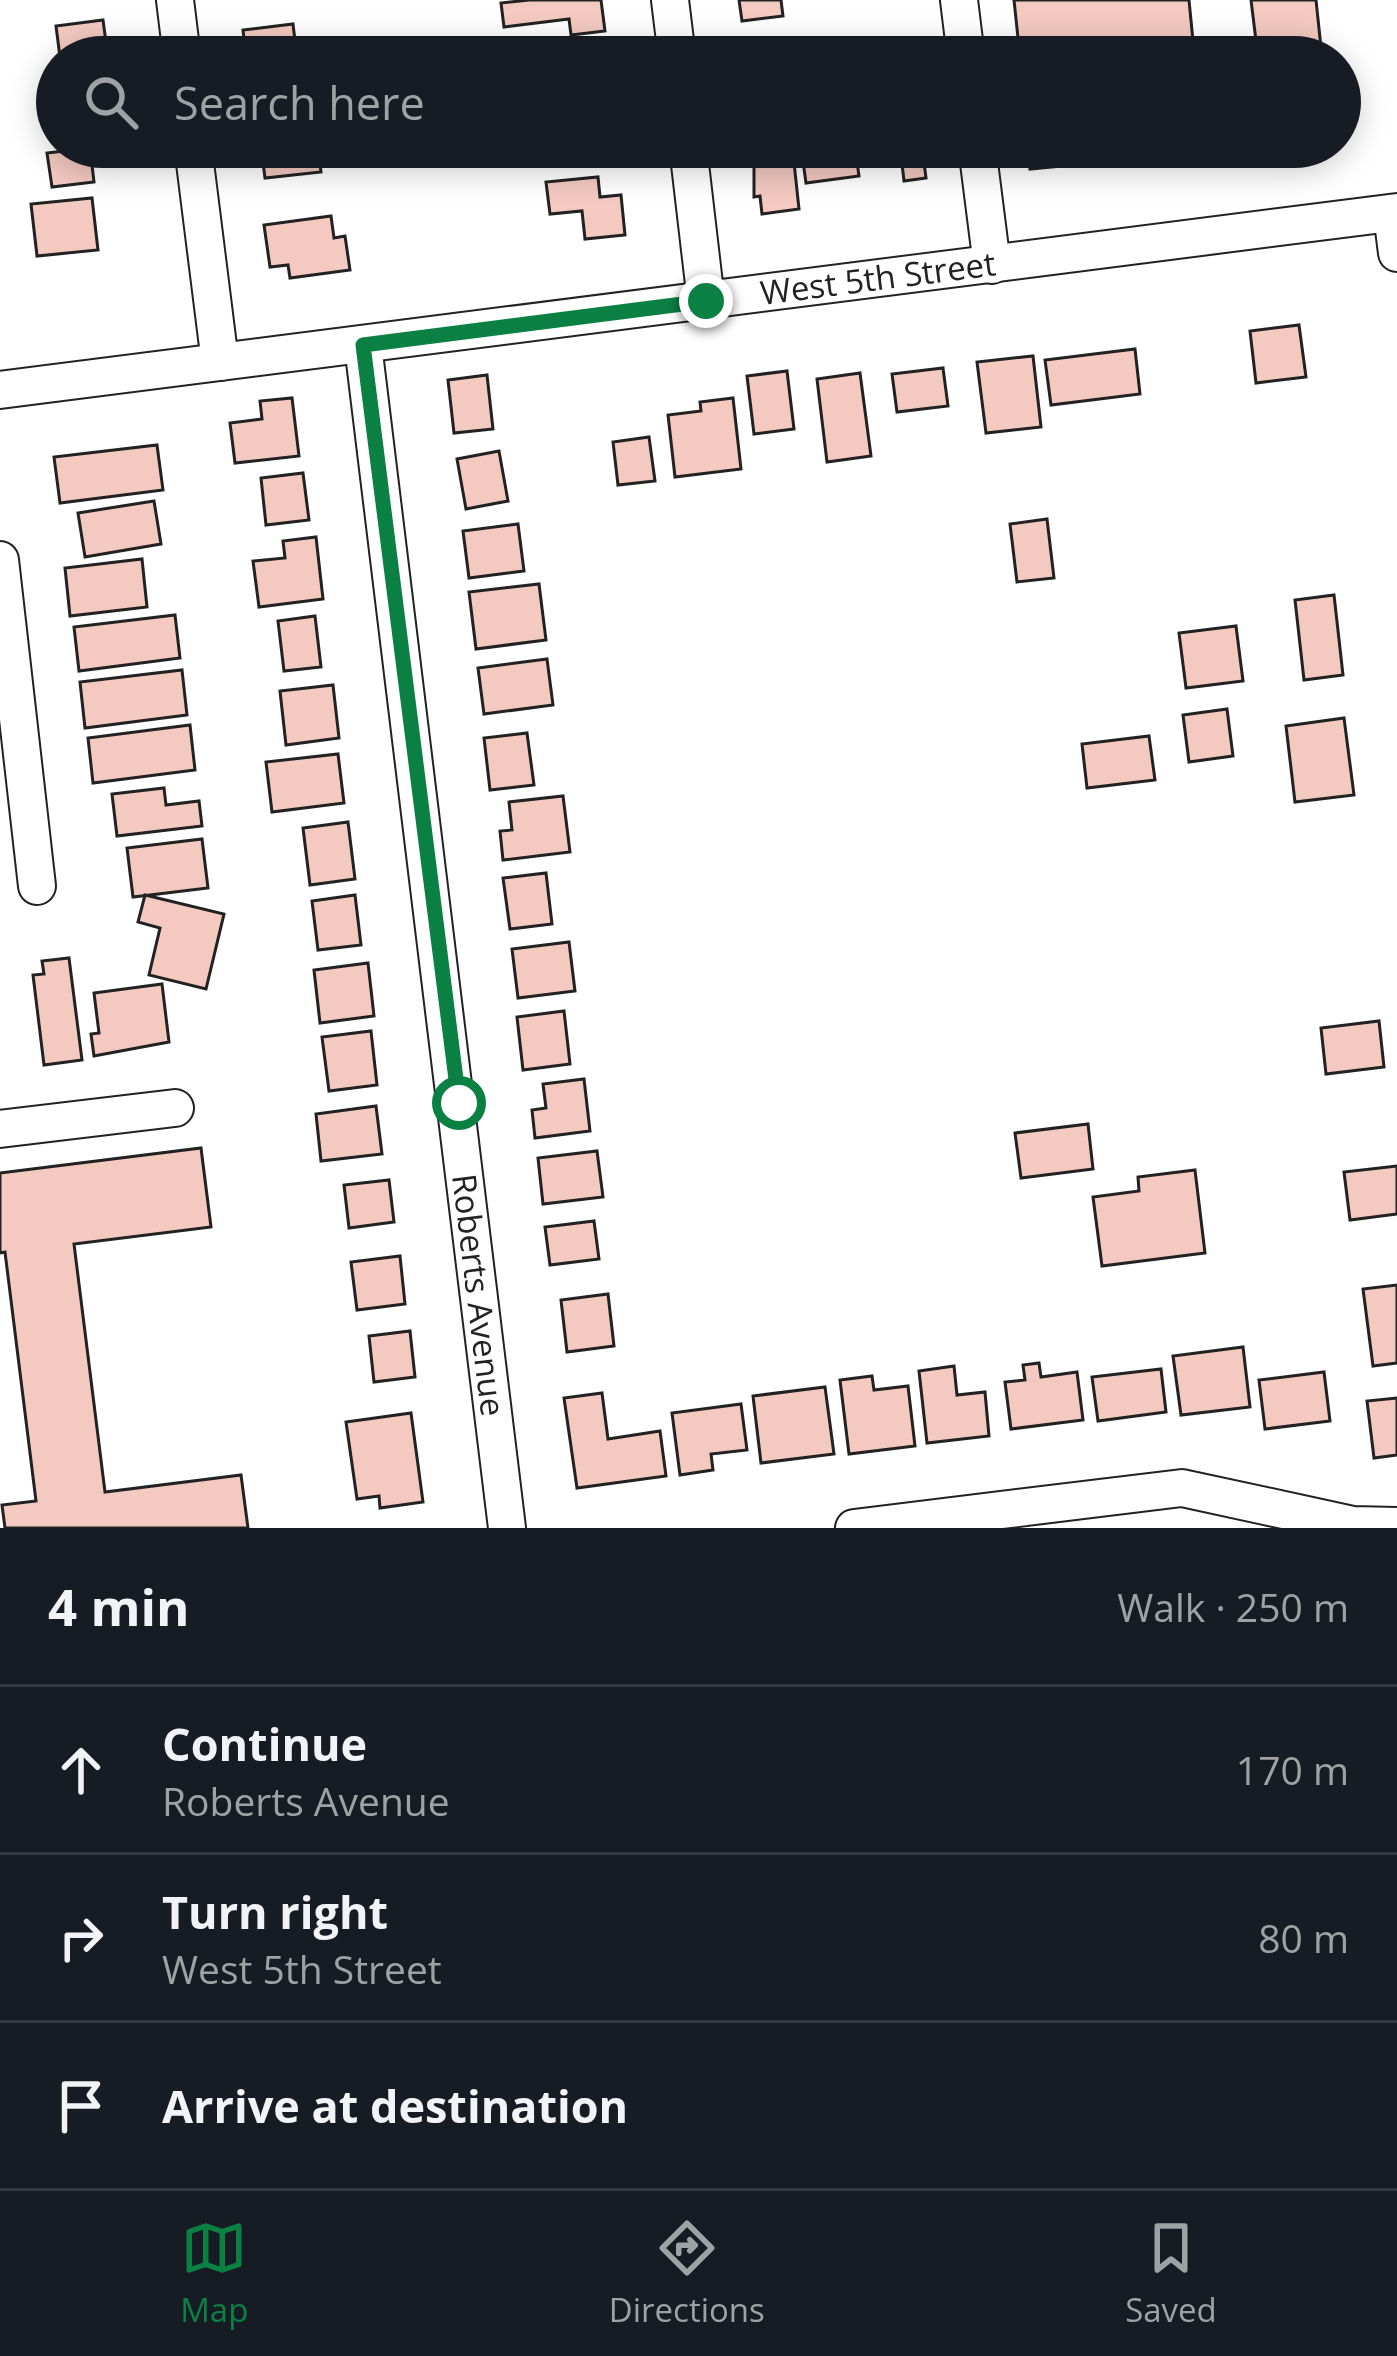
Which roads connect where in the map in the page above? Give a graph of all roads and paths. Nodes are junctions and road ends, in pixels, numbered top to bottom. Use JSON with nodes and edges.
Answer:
{"nodes":[{"id":1,"x":175,"y":0,"type":"edge"},
{"id":2,"x":670,"y":0,"type":"edge"},
{"id":3,"x":959,"y":0,"type":"edge"},
{"id":4,"x":179,"y":36,"type":"edge"},
{"id":5,"x":674,"y":36,"type":"edge"},
{"id":6,"x":963,"y":36,"type":"edge"},
{"id":7,"x":196,"y":168,"type":"edge"},
{"id":8,"x":690,"y":168,"type":"edge"},
{"id":9,"x":980,"y":168,"type":"edge"},
{"id":10,"x":1395,"y":212,"type":"edge"},
{"id":11,"x":1397,"y":254,"type":"edge"},
{"id":12,"x":992,"y":265,"type":"junction"},
{"id":13,"x":706,"y":301,"type":"junction"},
{"id":14,"x":363,"y":345,"type":"junction"},
{"id":15,"x":220,"y":362,"type":"junction"},
{"id":16,"x":0,"y":390,"type":"edge"},
{"id":17,"x":0,"y":560,"type":"edge"},
{"id":18,"x":37,"y":886,"type":"dead end"},
{"id":19,"x":175,"y":1108,"type":"dead end"},
{"id":20,"x":0,"y":1130,"type":"edge"},
{"id":21,"x":1397,"y":1526,"type":"edge"},
{"id":22,"x":507,"y":1528,"type":"edge"},
{"id":23,"x":854,"y":1528,"type":"edge"}],
"edges":[{"from":1,"to":4,"type":"street"},
{"from":2,"to":5,"type":"street"},
{"from":3,"to":6,"type":"street"},
{"from":7,"to":15,"type":"street"},
{"from":8,"to":13,"type":"street"},
{"from":9,"to":12,"type":"street"},
{"from":10,"to":11,"type":"street"},
{"from":10,"to":12,"type":"street","name":"West 5th Street"},
{"from":12,"to":13,"type":"street","name":"West 5th Street"},
{"from":13,"to":14,"type":"street","name":"West 5th Street"},
{"from":14,"to":15,"type":"street","name":"West 5th Street"},
{"from":14,"to":22,"type":"street","name":"Roberts Avenue"},
{"from":15,"to":16,"type":"street","name":"West 5th Street"},
{"from":17,"to":18,"type":"street"},
{"from":19,"to":20,"type":"street"},
{"from":21,"to":23,"type":"street"}]}
